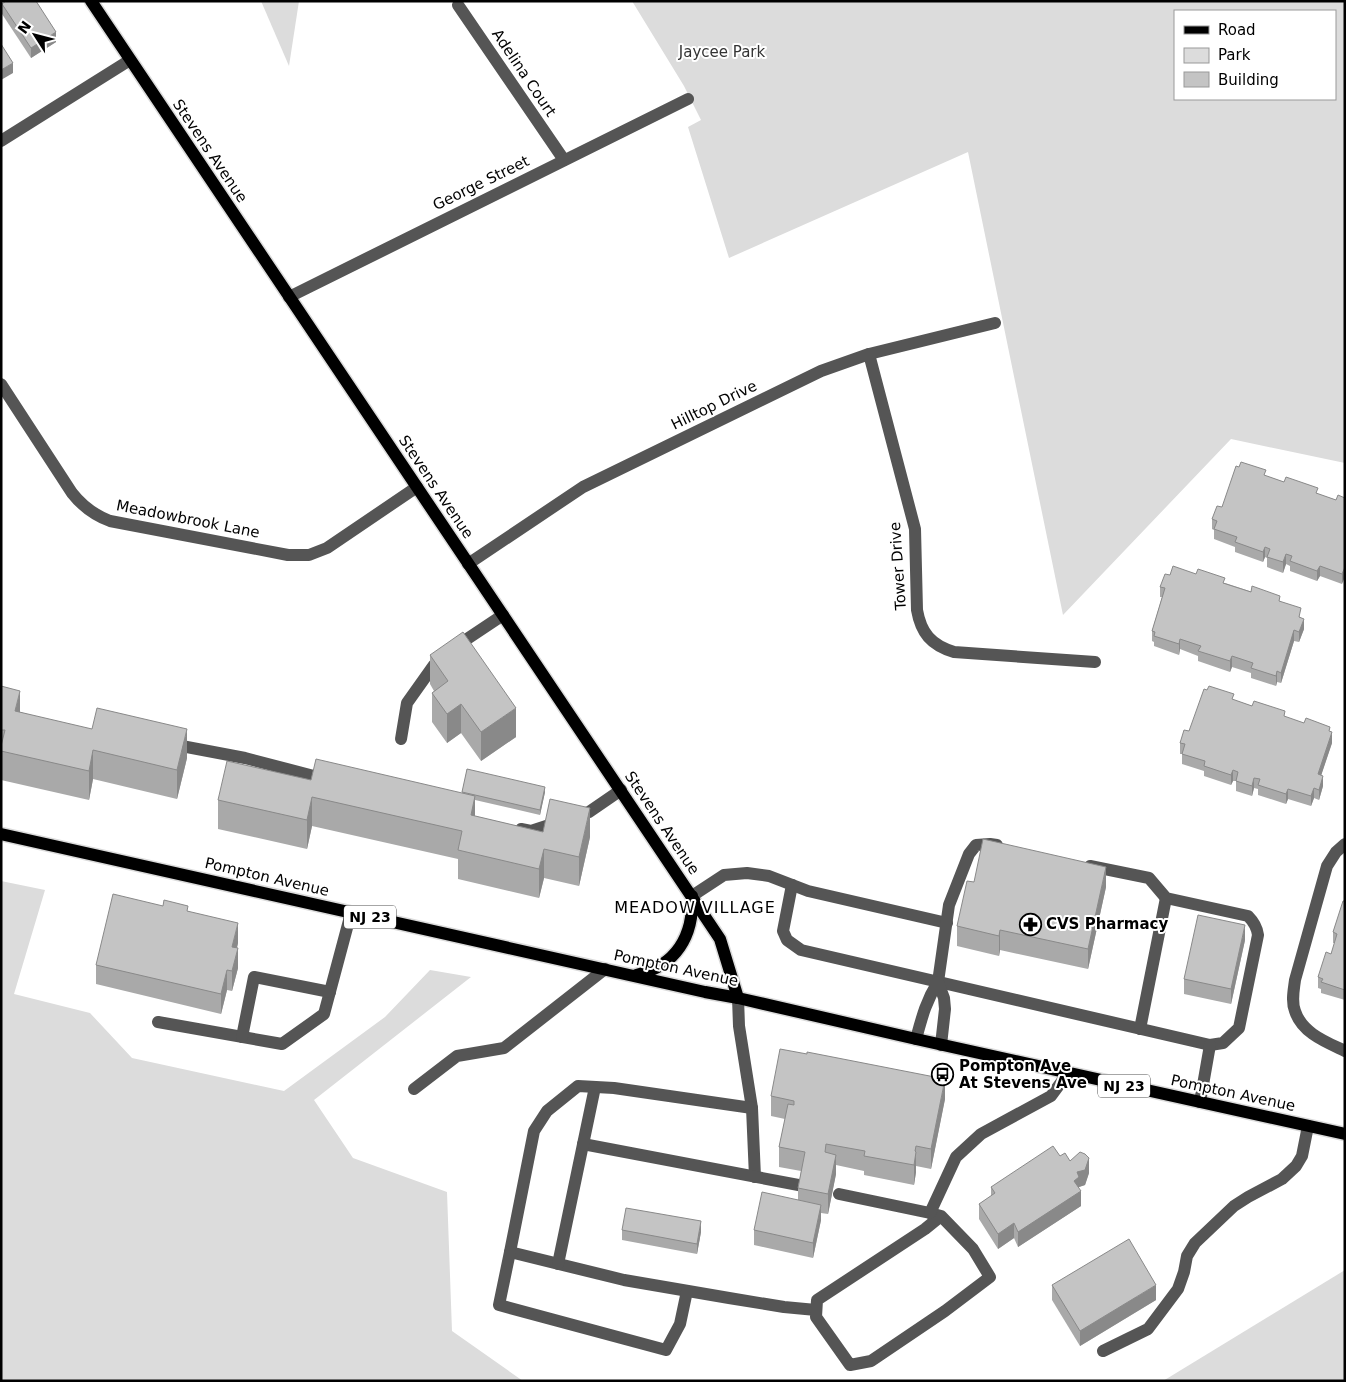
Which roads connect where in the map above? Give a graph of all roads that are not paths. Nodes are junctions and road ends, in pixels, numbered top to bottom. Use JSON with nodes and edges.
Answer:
{"nodes":[{"id":1,"x":90,"y":1,"type":"edge"},
{"id":2,"x":458,"y":5,"type":"dead end"},
{"id":3,"x":130,"y":60,"type":"junction"},
{"id":4,"x":688,"y":99,"type":"dead end"},
{"id":5,"x":1,"y":141,"type":"edge"},
{"id":6,"x":564,"y":160,"type":"junction"},
{"id":7,"x":289,"y":297,"type":"junction"},
{"id":8,"x":995,"y":323,"type":"dead end"},
{"id":9,"x":869,"y":354,"type":"junction"},
{"id":10,"x":1,"y":384,"type":"edge"},
{"id":11,"x":417,"y":487,"type":"junction"},
{"id":12,"x":468,"y":564,"type":"junction"},
{"id":13,"x":503,"y":615,"type":"junction"},
{"id":14,"x":1095,"y":662,"type":"dead end"},
{"id":15,"x":401,"y":739,"type":"dead end"},
{"id":16,"x":158,"y":742,"type":"edge"},
{"id":17,"x":340,"y":782,"type":"edge"},
{"id":18,"x":620,"y":790,"type":"junction"},
{"id":19,"x":512,"y":826,"type":"edge"},
{"id":20,"x":1,"y":834,"type":"edge"},
{"id":21,"x":1345,"y":844,"type":"edge"},
{"id":22,"x":1009,"y":848,"type":"edge"},
{"id":23,"x":1074,"y":862,"type":"edge"},
{"id":24,"x":792,"y":885,"type":"junction"},
{"id":25,"x":692,"y":896,"type":"junction"},
{"id":26,"x":1166,"y":898,"type":"junction"},
{"id":27,"x":351,"y":913,"type":"junction"},
{"id":28,"x":947,"y":923,"type":"junction"},
{"id":29,"x":605,"y":969,"type":"junction"},
{"id":30,"x":634,"y":976,"type":"junction"},
{"id":31,"x":938,"y":982,"type":"junction"},
{"id":32,"x":330,"y":992,"type":"junction"},
{"id":33,"x":738,"y":998,"type":"junction"},
{"id":34,"x":158,"y":1022,"type":"dead end"},
{"id":35,"x":1140,"y":1029,"type":"junction"},
{"id":36,"x":242,"y":1037,"type":"junction"},
{"id":37,"x":916,"y":1039,"type":"junction"},
{"id":38,"x":941,"y":1044,"type":"junction"},
{"id":39,"x":1210,"y":1045,"type":"junction"},
{"id":40,"x":1345,"y":1051,"type":"edge"},
{"id":41,"x":1068,"y":1073,"type":"junction"},
{"id":42,"x":595,"y":1087,"type":"junction"},
{"id":43,"x":414,"y":1089,"type":"dead end"},
{"id":44,"x":1200,"y":1102,"type":"junction"},
{"id":45,"x":752,"y":1108,"type":"junction"},
{"id":46,"x":1308,"y":1126,"type":"junction"},
{"id":47,"x":1345,"y":1134,"type":"edge"},
{"id":48,"x":583,"y":1144,"type":"junction"},
{"id":49,"x":755,"y":1177,"type":"junction"},
{"id":50,"x":809,"y":1187,"type":"edge"},
{"id":51,"x":839,"y":1194,"type":"dead end"},
{"id":52,"x":935,"y":1215,"type":"junction"},
{"id":53,"x":510,"y":1252,"type":"junction"},
{"id":54,"x":558,"y":1264,"type":"junction"},
{"id":55,"x":687,"y":1291,"type":"junction"},
{"id":56,"x":816,"y":1310,"type":"junction"},
{"id":57,"x":1103,"y":1351,"type":"dead end"}],
"edges":[{"from":1,"to":3,"type":"main road","name":"Stevens Avenue"},
{"from":2,"to":6,"type":"street","name":"Adelina Court"},
{"from":3,"to":5,"type":"street"},
{"from":3,"to":7,"type":"main road","name":"Stevens Avenue"},
{"from":4,"to":6,"type":"street","name":"George Street"},
{"from":6,"to":7,"type":"street","name":"George Street"},
{"from":7,"to":11,"type":"main road","name":"Stevens Avenue"},
{"from":8,"to":9,"type":"street","name":"Hilltop Drive"},
{"from":9,"to":12,"type":"street","name":"Hilltop Drive"},
{"from":9,"to":14,"type":"street","name":"Tower Drive"},
{"from":10,"to":11,"type":"street","name":"Meadowbrook Lane"},
{"from":11,"to":12,"type":"main road","name":"Stevens Avenue"},
{"from":12,"to":13,"type":"main road","name":"Stevens Avenue"},
{"from":13,"to":15,"type":"street"},
{"from":13,"to":18,"type":"main road","name":"Stevens Avenue"},
{"from":16,"to":17,"type":"street"},
{"from":18,"to":19,"type":"street"},
{"from":18,"to":25,"type":"main road","name":"Stevens Avenue"},
{"from":20,"to":27,"type":"main road","name":"Pompton Avenue","number":"NJ 23"},
{"from":21,"to":40,"type":"street"},
{"from":22,"to":28,"type":"street"},
{"from":23,"to":26,"type":"street"},
{"from":24,"to":25,"type":"street"},
{"from":24,"to":28,"type":"street"},
{"from":24,"to":31,"type":"street"},
{"from":25,"to":30,"type":"main road"},
{"from":25,"to":33,"type":"main road","name":"Stevens Avenue"},
{"from":26,"to":35,"type":"street"},
{"from":26,"to":39,"type":"street"},
{"from":27,"to":29,"type":"main road","name":"Pompton Avenue","number":"NJ 23"},
{"from":27,"to":32,"type":"street"},
{"from":28,"to":31,"type":"street"},
{"from":29,"to":30,"type":"main road","name":"Pompton Avenue","number":"NJ 23"},
{"from":29,"to":43,"type":"street"},
{"from":30,"to":33,"type":"main road","name":"Pompton Avenue","number":"NJ 23"},
{"from":31,"to":35,"type":"street"},
{"from":31,"to":37,"type":"street"},
{"from":31,"to":38,"type":"street"},
{"from":32,"to":36,"type":"street"},
{"from":32,"to":36,"type":"street"},
{"from":33,"to":37,"type":"main road","name":"Pompton Avenue","number":"NJ 23"},
{"from":33,"to":45,"type":"street"},
{"from":34,"to":36,"type":"street"},
{"from":35,"to":39,"type":"street"},
{"from":37,"to":38,"type":"main road","name":"Pompton Avenue","number":"NJ 23"},
{"from":38,"to":41,"type":"main road","name":"Pompton Avenue","number":"NJ 23"},
{"from":39,"to":44,"type":"street"},
{"from":41,"to":44,"type":"main road","name":"Pompton Avenue","number":"NJ 23"},
{"from":41,"to":52,"type":"street"},
{"from":42,"to":45,"type":"street"},
{"from":42,"to":48,"type":"street"},
{"from":42,"to":53,"type":"street"},
{"from":44,"to":46,"type":"main road","name":"Pompton Avenue","number":"NJ 23"},
{"from":45,"to":49,"type":"street"},
{"from":46,"to":47,"type":"main road","name":"Pompton Avenue","number":"NJ 23"},
{"from":46,"to":57,"type":"street"},
{"from":48,"to":49,"type":"street"},
{"from":48,"to":54,"type":"street"},
{"from":49,"to":50,"type":"street"},
{"from":51,"to":52,"type":"street"},
{"from":52,"to":56,"type":"street"},
{"from":52,"to":56,"type":"street"},
{"from":53,"to":54,"type":"street"},
{"from":53,"to":55,"type":"street"},
{"from":54,"to":55,"type":"street"},
{"from":55,"to":56,"type":"street"}]}
